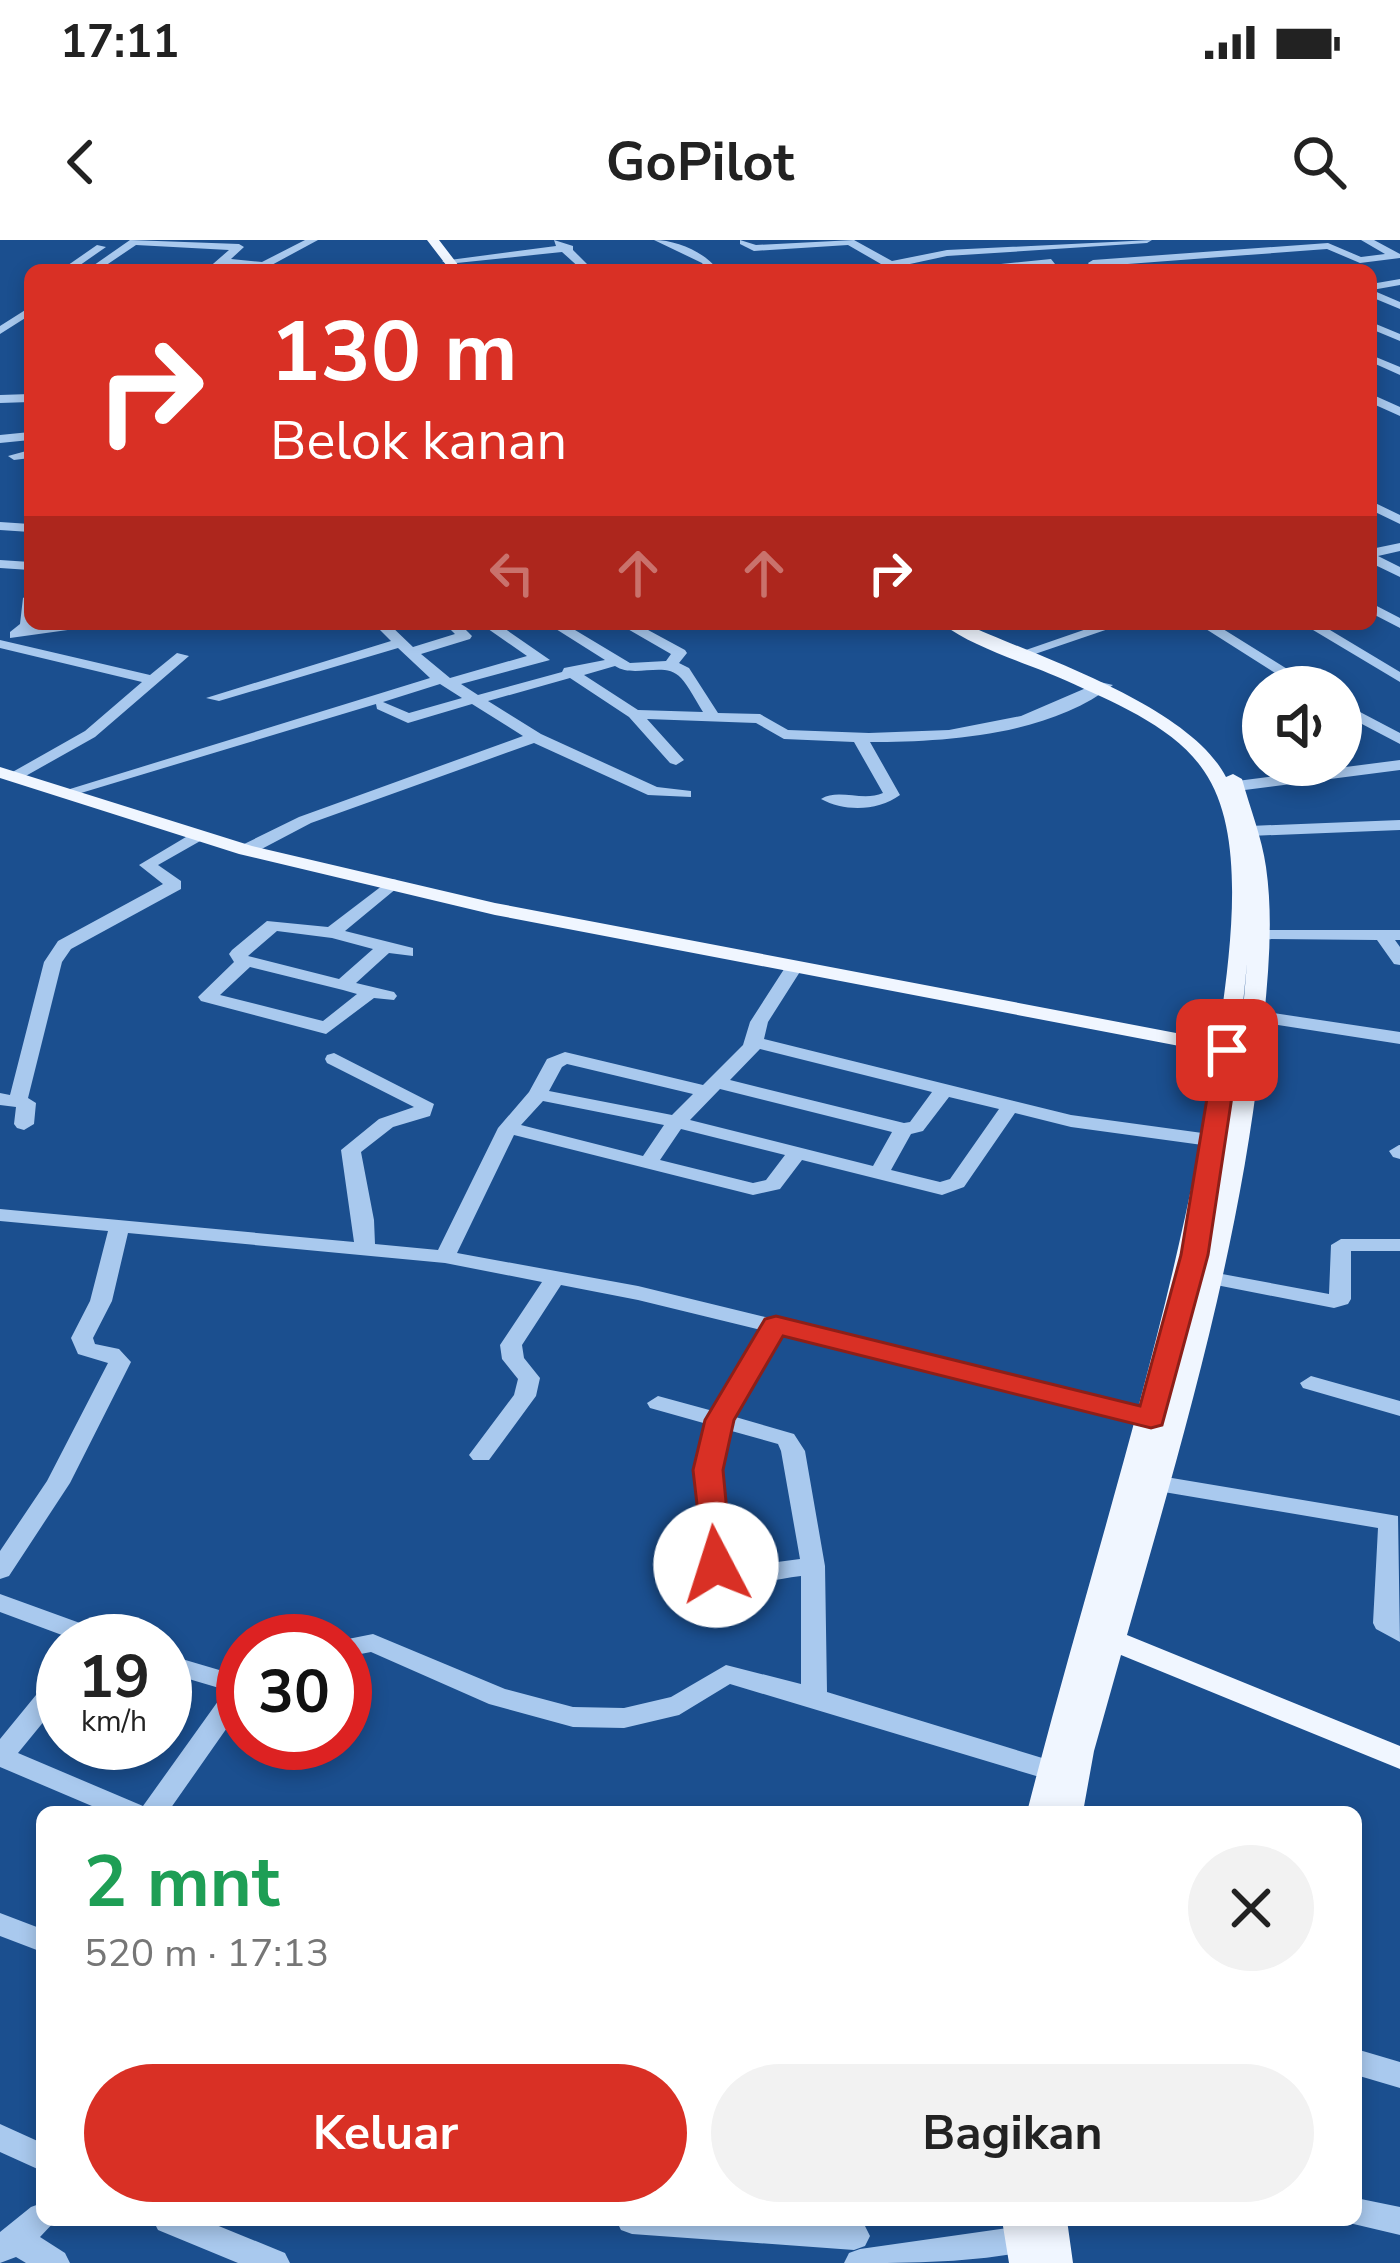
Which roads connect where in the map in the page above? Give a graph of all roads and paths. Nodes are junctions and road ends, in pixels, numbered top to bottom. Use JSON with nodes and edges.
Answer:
{"nodes":[{"id":1,"x":110,"y":240,"type":"edge"},
{"id":2,"x":313,"y":240,"type":"edge"},
{"id":3,"x":423,"y":240,"type":"edge"},
{"id":4,"x":556,"y":240,"type":"edge"},
{"id":5,"x":658,"y":240,"type":"edge"},
{"id":6,"x":811,"y":240,"type":"edge"},
{"id":7,"x":874,"y":240,"type":"edge"},
{"id":8,"x":1147,"y":240,"type":"edge"},
{"id":9,"x":1254,"y":240,"type":"edge"},
{"id":10,"x":1366,"y":240,"type":"edge"},
{"id":11,"x":136,"y":241,"type":"edge"},
{"id":12,"x":1134,"y":241,"type":"edge"},
{"id":13,"x":745,"y":242,"type":"edge"},
{"id":14,"x":850,"y":242,"type":"edge"},
{"id":15,"x":237,"y":243,"type":"edge"},
{"id":16,"x":791,"y":243,"type":"junction"},
{"id":17,"x":1328,"y":243,"type":"edge"},
{"id":18,"x":1040,"y":247,"type":"junction"},
{"id":19,"x":569,"y":248,"type":"junction"},
{"id":20,"x":1267,"y":251,"type":"junction"},
{"id":21,"x":1150,"y":258,"type":"junction"},
{"id":22,"x":1360,"y":260,"type":"junction"},
{"id":23,"x":224,"y":261,"type":"junction"},
{"id":24,"x":76,"y":264,"type":"edge"},
{"id":25,"x":101,"y":264,"type":"edge"},
{"id":26,"x":220,"y":264,"type":"edge"},
{"id":27,"x":256,"y":264,"type":"edge"},
{"id":28,"x":268,"y":264,"type":"edge"},
{"id":29,"x":446,"y":264,"type":"edge"},
{"id":30,"x":468,"y":264,"type":"edge"},
{"id":31,"x":583,"y":264,"type":"edge"},
{"id":32,"x":708,"y":264,"type":"edge"},
{"id":33,"x":889,"y":264,"type":"edge"},
{"id":34,"x":896,"y":264,"type":"edge"},
{"id":35,"x":1052,"y":264,"type":"edge"},
{"id":36,"x":1096,"y":264,"type":"edge"},
{"id":37,"x":1156,"y":264,"type":"edge"},
{"id":38,"x":1366,"y":264,"type":"edge"},
{"id":39,"x":7,"y":399,"type":"edge"},
{"id":40,"x":0,"y":417,"type":"edge"},
{"id":41,"x":24,"y":455,"type":"edge"},
{"id":42,"x":14,"y":456,"type":"dead end"},
{"id":43,"x":24,"y":623,"type":"edge"},
{"id":44,"x":36,"y":630,"type":"edge"},
{"id":45,"x":388,"y":630,"type":"edge"},
{"id":46,"x":458,"y":630,"type":"edge"},
{"id":47,"x":497,"y":630,"type":"edge"},
{"id":48,"x":565,"y":630,"type":"edge"},
{"id":49,"x":638,"y":630,"type":"edge"},
{"id":50,"x":965,"y":630,"type":"edge"},
{"id":51,"x":990,"y":630,"type":"edge"},
{"id":52,"x":1080,"y":630,"type":"edge"},
{"id":53,"x":1215,"y":630,"type":"edge"},
{"id":54,"x":1320,"y":630,"type":"edge"},
{"id":55,"x":21,"y":632,"type":"junction"},
{"id":56,"x":1,"y":645,"type":"edge"},
{"id":57,"x":406,"y":647,"type":"junction"},
{"id":58,"x":1030,"y":651,"type":"junction"},
{"id":59,"x":182,"y":656,"type":"dead end"},
{"id":60,"x":539,"y":658,"type":"junction"},
{"id":61,"x":617,"y":661,"type":"junction"},
{"id":62,"x":670,"y":665,"type":"junction"},
{"id":63,"x":1274,"y":666,"type":"edge"},
{"id":64,"x":565,"y":672,"type":"junction"},
{"id":65,"x":1400,"y":678,"type":"edge"},
{"id":66,"x":152,"y":680,"type":"junction"},
{"id":67,"x":444,"y":681,"type":"junction"},
{"id":68,"x":1101,"y":688,"type":"junction"},
{"id":69,"x":214,"y":698,"type":"dead end"},
{"id":70,"x":474,"y":699,"type":"junction"},
{"id":71,"x":382,"y":706,"type":"dead end"},
{"id":72,"x":634,"y":714,"type":"junction"},
{"id":73,"x":712,"y":715,"type":"junction"},
{"id":74,"x":1362,"y":718,"type":"edge"},
{"id":75,"x":535,"y":737,"type":"junction"},
{"id":76,"x":859,"y":737,"type":"junction"},
{"id":77,"x":1400,"y":739,"type":"edge"},
{"id":78,"x":676,"y":760,"type":"dead end"},
{"id":79,"x":1400,"y":765,"type":"edge"},
{"id":80,"x":7,"y":775,"type":"edge"},
{"id":81,"x":1237,"y":786,"type":"junction"},
{"id":82,"x":65,"y":793,"type":"junction"},
{"id":83,"x":685,"y":794,"type":"dead end"},
{"id":84,"x":830,"y":799,"type":"dead end"},
{"id":85,"x":1400,"y":825,"type":"edge"},
{"id":86,"x":1250,"y":831,"type":"junction"},
{"id":87,"x":196,"y":836,"type":"junction"},
{"id":88,"x":246,"y":850,"type":"junction"},
{"id":89,"x":391,"y":884,"type":"junction"},
{"id":90,"x":332,"y":933,"type":"junction"},
{"id":91,"x":1261,"y":935,"type":"junction"},
{"id":92,"x":1392,"y":936,"type":"edge"},
{"id":93,"x":385,"y":946,"type":"junction"},
{"id":94,"x":407,"y":952,"type":"dead end"},
{"id":95,"x":1400,"y":960,"type":"edge"},
{"id":96,"x":246,"y":961,"type":"junction"},
{"id":97,"x":794,"y":967,"type":"junction"},
{"id":98,"x":343,"y":985,"type":"junction"},
{"id":99,"x":1245,"y":1015,"type":"junction"},
{"id":100,"x":1400,"y":1038,"type":"edge"},
{"id":101,"x":753,"y":1042,"type":"junction"},
{"id":102,"x":1238,"y":1052,"type":"junction"},
{"id":103,"x":334,"y":1059,"type":"dead end"},
{"id":104,"x":713,"y":1087,"type":"junction"},
{"id":105,"x":945,"y":1089,"type":"junction"},
{"id":106,"x":538,"y":1094,"type":"junction"},
{"id":107,"x":9,"y":1100,"type":"edge"},
{"id":108,"x":1011,"y":1105,"type":"junction"},
{"id":109,"x":676,"y":1122,"type":"junction"},
{"id":110,"x":24,"y":1124,"type":"dead end"},
{"id":111,"x":508,"y":1128,"type":"junction"},
{"id":112,"x":904,"y":1129,"type":"junction"},
{"id":113,"x":1216,"y":1141,"type":"junction"},
{"id":114,"x":795,"y":1155,"type":"junction"},
{"id":115,"x":649,"y":1162,"type":"junction"},
{"id":116,"x":878,"y":1174,"type":"junction"},
{"id":117,"x":0,"y":1215,"type":"edge"},
{"id":118,"x":119,"y":1228,"type":"junction"},
{"id":119,"x":1400,"y":1245,"type":"edge"},
{"id":120,"x":364,"y":1250,"type":"junction"},
{"id":121,"x":446,"y":1257,"type":"junction"},
{"id":122,"x":1207,"y":1276,"type":"junction"},
{"id":123,"x":555,"y":1278,"type":"junction"},
{"id":124,"x":776,"y":1325,"type":"junction"},
{"id":125,"x":1310,"y":1383,"type":"dead end"},
{"id":126,"x":658,"y":1403,"type":"dead end"},
{"id":127,"x":1400,"y":1409,"type":"edge"},
{"id":128,"x":1151,"y":1418,"type":"junction"},
{"id":129,"x":719,"y":1420,"type":"junction"},
{"id":130,"x":481,"y":1455,"type":"dead end"},
{"id":131,"x":1154,"y":1483,"type":"junction"},
{"id":132,"x":1395,"y":1522,"type":"edge"},
{"id":133,"x":813,"y":1566,"type":"junction"},
{"id":134,"x":0,"y":1570,"type":"edge"},
{"id":135,"x":0,"y":1604,"type":"edge"},
{"id":136,"x":36,"y":1617,"type":"edge"},
{"id":137,"x":1400,"y":1633,"type":"edge"},
{"id":138,"x":1099,"y":1635,"type":"junction"},
{"id":139,"x":372,"y":1643,"type":"edge"},
{"id":140,"x":814,"y":1695,"type":"junction"},
{"id":141,"x":36,"y":1712,"type":"edge"},
{"id":142,"x":216,"y":1724,"type":"edge"},
{"id":143,"x":1400,"y":1758,"type":"edge"},
{"id":144,"x":1053,"y":1771,"type":"junction"},
{"id":145,"x":119,"y":1806,"type":"edge"},
{"id":146,"x":157,"y":1806,"type":"edge"},
{"id":147,"x":1044,"y":1806,"type":"edge"},
{"id":148,"x":1069,"y":1806,"type":"edge"},
{"id":149,"x":0,"y":1924,"type":"edge"},
{"id":150,"x":36,"y":1939,"type":"edge"},
{"id":151,"x":1362,"y":2064,"type":"edge"},
{"id":152,"x":1400,"y":2075,"type":"edge"},
{"id":153,"x":0,"y":2137,"type":"edge"},
{"id":154,"x":36,"y":2155,"type":"edge"},
{"id":155,"x":1362,"y":2213,"type":"edge"},
{"id":156,"x":1400,"y":2221,"type":"edge"},
{"id":157,"x":36,"y":2222,"type":"edge"},
{"id":158,"x":184,"y":2226,"type":"edge"},
{"id":159,"x":686,"y":2226,"type":"edge"},
{"id":160,"x":1029,"y":2236,"type":"edge"},
{"id":161,"x":856,"y":2245,"type":"edge"},
{"id":162,"x":7,"y":2246,"type":"edge"},
{"id":163,"x":53,"y":2263,"type":"edge"},
{"id":164,"x":274,"y":2263,"type":"edge"},
{"id":165,"x":1055,"y":2263,"type":"edge"}],
"edges":[{"from":1,"to":24,"type":"street"},
{"from":2,"to":28,"type":"street"},
{"from":3,"to":29,"type":"main road"},
{"from":4,"to":19,"type":"street"},
{"from":5,"to":32,"type":"street"},
{"from":6,"to":16,"type":"street"},
{"from":7,"to":14,"type":"street"},
{"from":8,"to":12,"type":"street"},
{"from":9,"to":20,"type":"street"},
{"from":10,"to":22,"type":"street"},
{"from":11,"to":15,"type":"street"},
{"from":11,"to":25,"type":"street"},
{"from":12,"to":18,"type":"street"},
{"from":12,"to":21,"type":"street"},
{"from":13,"to":16,"type":"street"},
{"from":14,"to":16,"type":"street"},
{"from":14,"to":33,"type":"street"},
{"from":15,"to":23,"type":"street"},
{"from":17,"to":20,"type":"street"},
{"from":17,"to":22,"type":"street"},
{"from":18,"to":34,"type":"street"},
{"from":18,"to":35,"type":"street"},
{"from":19,"to":30,"type":"street"},
{"from":19,"to":31,"type":"street"},
{"from":20,"to":21,"type":"street"},
{"from":21,"to":36,"type":"street"},
{"from":21,"to":37,"type":"street"},
{"from":22,"to":38,"type":"street"},
{"from":23,"to":26,"type":"street"},
{"from":23,"to":27,"type":"street"},
{"from":39,"to":40,"type":"street"},
{"from":41,"to":42,"type":"street"},
{"from":43,"to":55,"type":"street"},
{"from":44,"to":55,"type":"street"},
{"from":45,"to":57,"type":"street"},
{"from":46,"to":57,"type":"street"},
{"from":47,"to":60,"type":"street"},
{"from":48,"to":61,"type":"street"},
{"from":49,"to":62,"type":"street"},
{"from":50,"to":68,"type":"main road"},
{"from":51,"to":58,"type":"main road"},
{"from":52,"to":58,"type":"street"},
{"from":53,"to":63,"type":"street"},
{"from":54,"to":65,"type":"street"},
{"from":55,"to":56,"type":"street"},
{"from":56,"to":66,"type":"street"},
{"from":57,"to":67,"type":"street"},
{"from":57,"to":69,"type":"street"},
{"from":58,"to":68,"type":"main road"},
{"from":59,"to":66,"type":"street"},
{"from":60,"to":64,"type":"street"},
{"from":60,"to":67,"type":"street"},
{"from":61,"to":62,"type":"street"},
{"from":61,"to":64,"type":"street"},
{"from":62,"to":73,"type":"street"},
{"from":64,"to":70,"type":"street"},
{"from":64,"to":72,"type":"street"},
{"from":66,"to":80,"type":"street"},
{"from":67,"to":70,"type":"street"},
{"from":67,"to":82,"type":"street"},
{"from":68,"to":76,"type":"street"},
{"from":68,"to":81,"type":"main road"},
{"from":68,"to":99,"type":"main road"},
{"from":70,"to":71,"type":"street"},
{"from":70,"to":75,"type":"street"},
{"from":72,"to":73,"type":"street"},
{"from":72,"to":78,"type":"street"},
{"from":73,"to":76,"type":"street"},
{"from":74,"to":77,"type":"street"},
{"from":75,"to":83,"type":"street"},
{"from":75,"to":88,"type":"street"},
{"from":76,"to":84,"type":"street"},
{"from":79,"to":81,"type":"street"},
{"from":80,"to":82,"type":"main road"},
{"from":81,"to":86,"type":"main road"},
{"from":82,"to":87,"type":"main road"},
{"from":85,"to":86,"type":"street"},
{"from":86,"to":91,"type":"main road"},
{"from":87,"to":88,"type":"main road"},
{"from":87,"to":107,"type":"street"},
{"from":88,"to":89,"type":"main road"},
{"from":89,"to":90,"type":"street"},
{"from":89,"to":97,"type":"main road"},
{"from":90,"to":93,"type":"street"},
{"from":90,"to":96,"type":"street"},
{"from":91,"to":92,"type":"street"},
{"from":91,"to":99,"type":"main road"},
{"from":92,"to":95,"type":"street"},
{"from":93,"to":94,"type":"street"},
{"from":93,"to":98,"type":"street"},
{"from":96,"to":98,"type":"street"},
{"from":96,"to":98,"type":"street"},
{"from":97,"to":101,"type":"street"},
{"from":97,"to":102,"type":"main road"},
{"from":99,"to":100,"type":"street"},
{"from":99,"to":102,"type":"main road"},
{"from":101,"to":104,"type":"street"},
{"from":101,"to":105,"type":"street"},
{"from":102,"to":113,"type":"main road"},
{"from":102,"to":122,"type":"main road"},
{"from":103,"to":120,"type":"street"},
{"from":104,"to":106,"type":"street"},
{"from":104,"to":109,"type":"street"},
{"from":104,"to":112,"type":"street"},
{"from":105,"to":108,"type":"street"},
{"from":105,"to":112,"type":"street"},
{"from":106,"to":109,"type":"street"},
{"from":106,"to":111,"type":"street"},
{"from":107,"to":110,"type":"street"},
{"from":108,"to":113,"type":"street"},
{"from":108,"to":116,"type":"street"},
{"from":109,"to":114,"type":"street"},
{"from":109,"to":115,"type":"street"},
{"from":111,"to":115,"type":"street"},
{"from":111,"to":121,"type":"street"},
{"from":112,"to":116,"type":"street"},
{"from":113,"to":128,"type":"main road"},
{"from":114,"to":115,"type":"street"},
{"from":114,"to":116,"type":"street"},
{"from":117,"to":118,"type":"street"},
{"from":118,"to":120,"type":"street"},
{"from":118,"to":134,"type":"street"},
{"from":119,"to":122,"type":"street"},
{"from":120,"to":121,"type":"street"},
{"from":121,"to":123,"type":"street"},
{"from":122,"to":131,"type":"main road"},
{"from":123,"to":124,"type":"street"},
{"from":123,"to":130,"type":"street"},
{"from":124,"to":128,"type":"street"},
{"from":124,"to":129,"type":"street"},
{"from":125,"to":127,"type":"street"},
{"from":126,"to":129,"type":"street"},
{"from":128,"to":138,"type":"main road"},
{"from":129,"to":133,"type":"street"},
{"from":129,"to":133,"type":"street"},
{"from":131,"to":132,"type":"street"},
{"from":131,"to":138,"type":"main road"},
{"from":132,"to":137,"type":"street"},
{"from":133,"to":140,"type":"street"},
{"from":135,"to":136,"type":"street"},
{"from":138,"to":143,"type":"main road"},
{"from":138,"to":144,"type":"main road"},
{"from":138,"to":148,"type":"main road"},
{"from":139,"to":140,"type":"street"},
{"from":140,"to":144,"type":"street"},
{"from":141,"to":145,"type":"street"},
{"from":142,"to":146,"type":"street"},
{"from":144,"to":147,"type":"main road"},
{"from":149,"to":150,"type":"street"},
{"from":151,"to":152,"type":"street"},
{"from":153,"to":154,"type":"street"},
{"from":155,"to":156,"type":"street"},
{"from":157,"to":162,"type":"street"},
{"from":158,"to":164,"type":"street"},
{"from":159,"to":161,"type":"street"},
{"from":160,"to":161,"type":"street"},
{"from":160,"to":165,"type":"main road"},
{"from":162,"to":163,"type":"street"}]}
